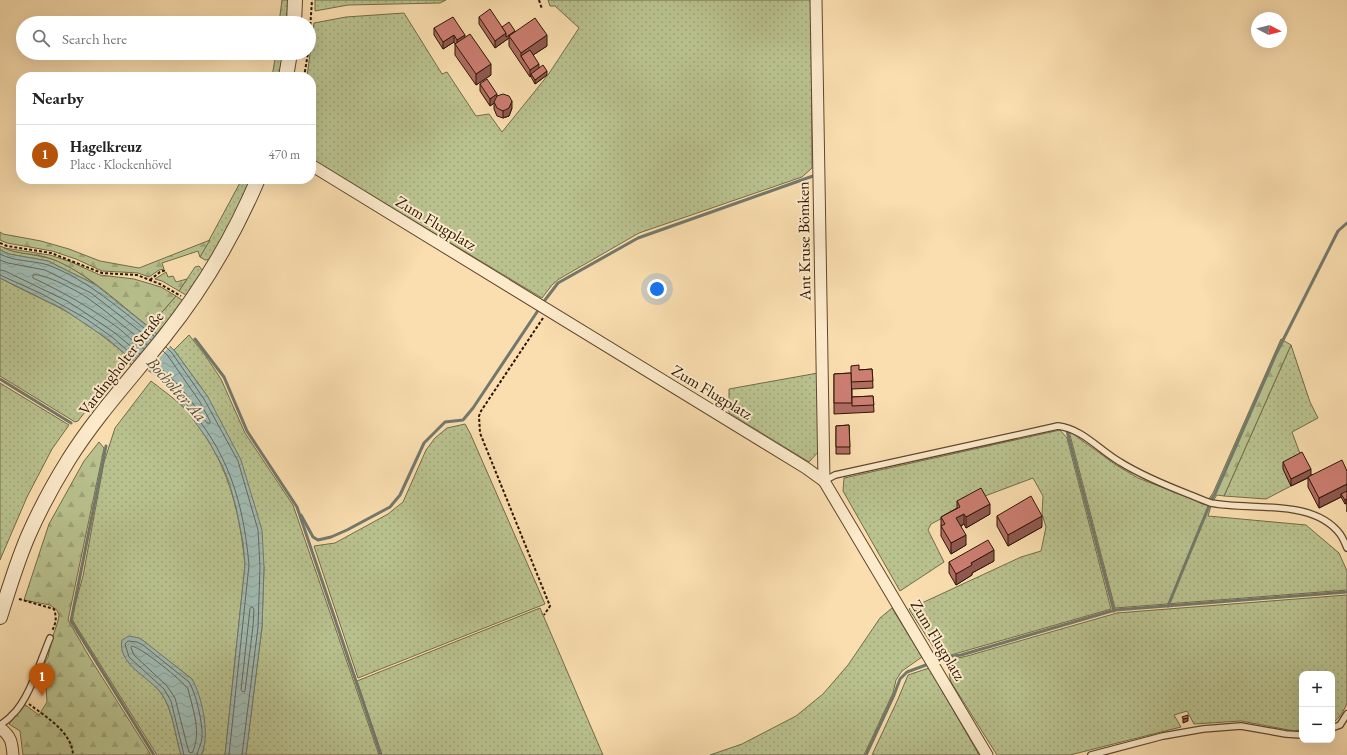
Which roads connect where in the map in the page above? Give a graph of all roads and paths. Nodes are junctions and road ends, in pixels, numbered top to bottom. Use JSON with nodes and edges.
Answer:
{"nodes":[{"id":1,"x":295,"y":0,"type":"edge"},
{"id":2,"x":312,"y":0,"type":"edge"},
{"id":3,"x":539,"y":0,"type":"edge"},
{"id":4,"x":816,"y":0,"type":"edge"},
{"id":5,"x":542,"y":9,"type":"dead end"},
{"id":6,"x":294,"y":16,"type":"edge"},
{"id":7,"x":311,"y":16,"type":"edge"},
{"id":8,"x":289,"y":60,"type":"edge"},
{"id":9,"x":307,"y":60,"type":"edge"},
{"id":10,"x":287,"y":72,"type":"edge"},
{"id":11,"x":305,"y":72,"type":"edge"},
{"id":12,"x":316,"y":168,"type":"edge"},
{"id":13,"x":256,"y":184,"type":"edge"},
{"id":14,"x":0,"y":243,"type":"edge"},
{"id":15,"x":166,"y":270,"type":"dead end"},
{"id":16,"x":150,"y":280,"type":"junction"},
{"id":17,"x":190,"y":302,"type":"junction"},
{"id":18,"x":548,"y":311,"type":"junction"},
{"id":19,"x":824,"y":481,"type":"junction"},
{"id":20,"x":1347,"y":548,"type":"edge"},
{"id":21,"x":17,"y":598,"type":"dead end"},
{"id":22,"x":544,"y":615,"type":"dead end"},
{"id":23,"x":0,"y":617,"type":"edge"},
{"id":24,"x":50,"y":638,"type":"joint"},
{"id":25,"x":23,"y":700,"type":"junction"},
{"id":26,"x":1347,"y":714,"type":"edge"},
{"id":27,"x":0,"y":726,"type":"edge"},
{"id":28,"x":1335,"y":727,"type":"edge"},
{"id":29,"x":1299,"y":735,"type":"edge"},
{"id":30,"x":13,"y":755,"type":"edge"},
{"id":31,"x":73,"y":755,"type":"edge"},
{"id":32,"x":987,"y":755,"type":"edge"},
{"id":33,"x":1091,"y":755,"type":"edge"}],
"edges":[{"from":1,"to":6,"type":"street"},
{"from":2,"to":7,"type":"path"},
{"from":3,"to":5,"type":"path"},
{"from":4,"to":19,"type":"street","name":"Ant Kruse Bömken"},
{"from":8,"to":10,"type":"street"},
{"from":9,"to":11,"type":"path"},
{"from":12,"to":18,"type":"street","name":"Zum Flugplatz"},
{"from":13,"to":17,"type":"street","name":"Vardingholter Straße"},
{"from":14,"to":16,"type":"path"},
{"from":15,"to":16,"type":"path"},
{"from":16,"to":17,"type":"path"},
{"from":17,"to":23,"type":"street","name":"Vardingholter Straße"},
{"from":18,"to":19,"type":"street","name":"Zum Flugplatz"},
{"from":18,"to":22,"type":"path"},
{"from":19,"to":20,"type":"lane"},
{"from":19,"to":32,"type":"street","name":"Zum Flugplatz"},
{"from":21,"to":24,"type":"path"},
{"from":24,"to":25,"type":"lane"},
{"from":25,"to":27,"type":"lane"},
{"from":25,"to":31,"type":"path"},
{"from":26,"to":28,"type":"lane"},
{"from":27,"to":30,"type":"street"},
{"from":29,"to":33,"type":"lane"}]}
